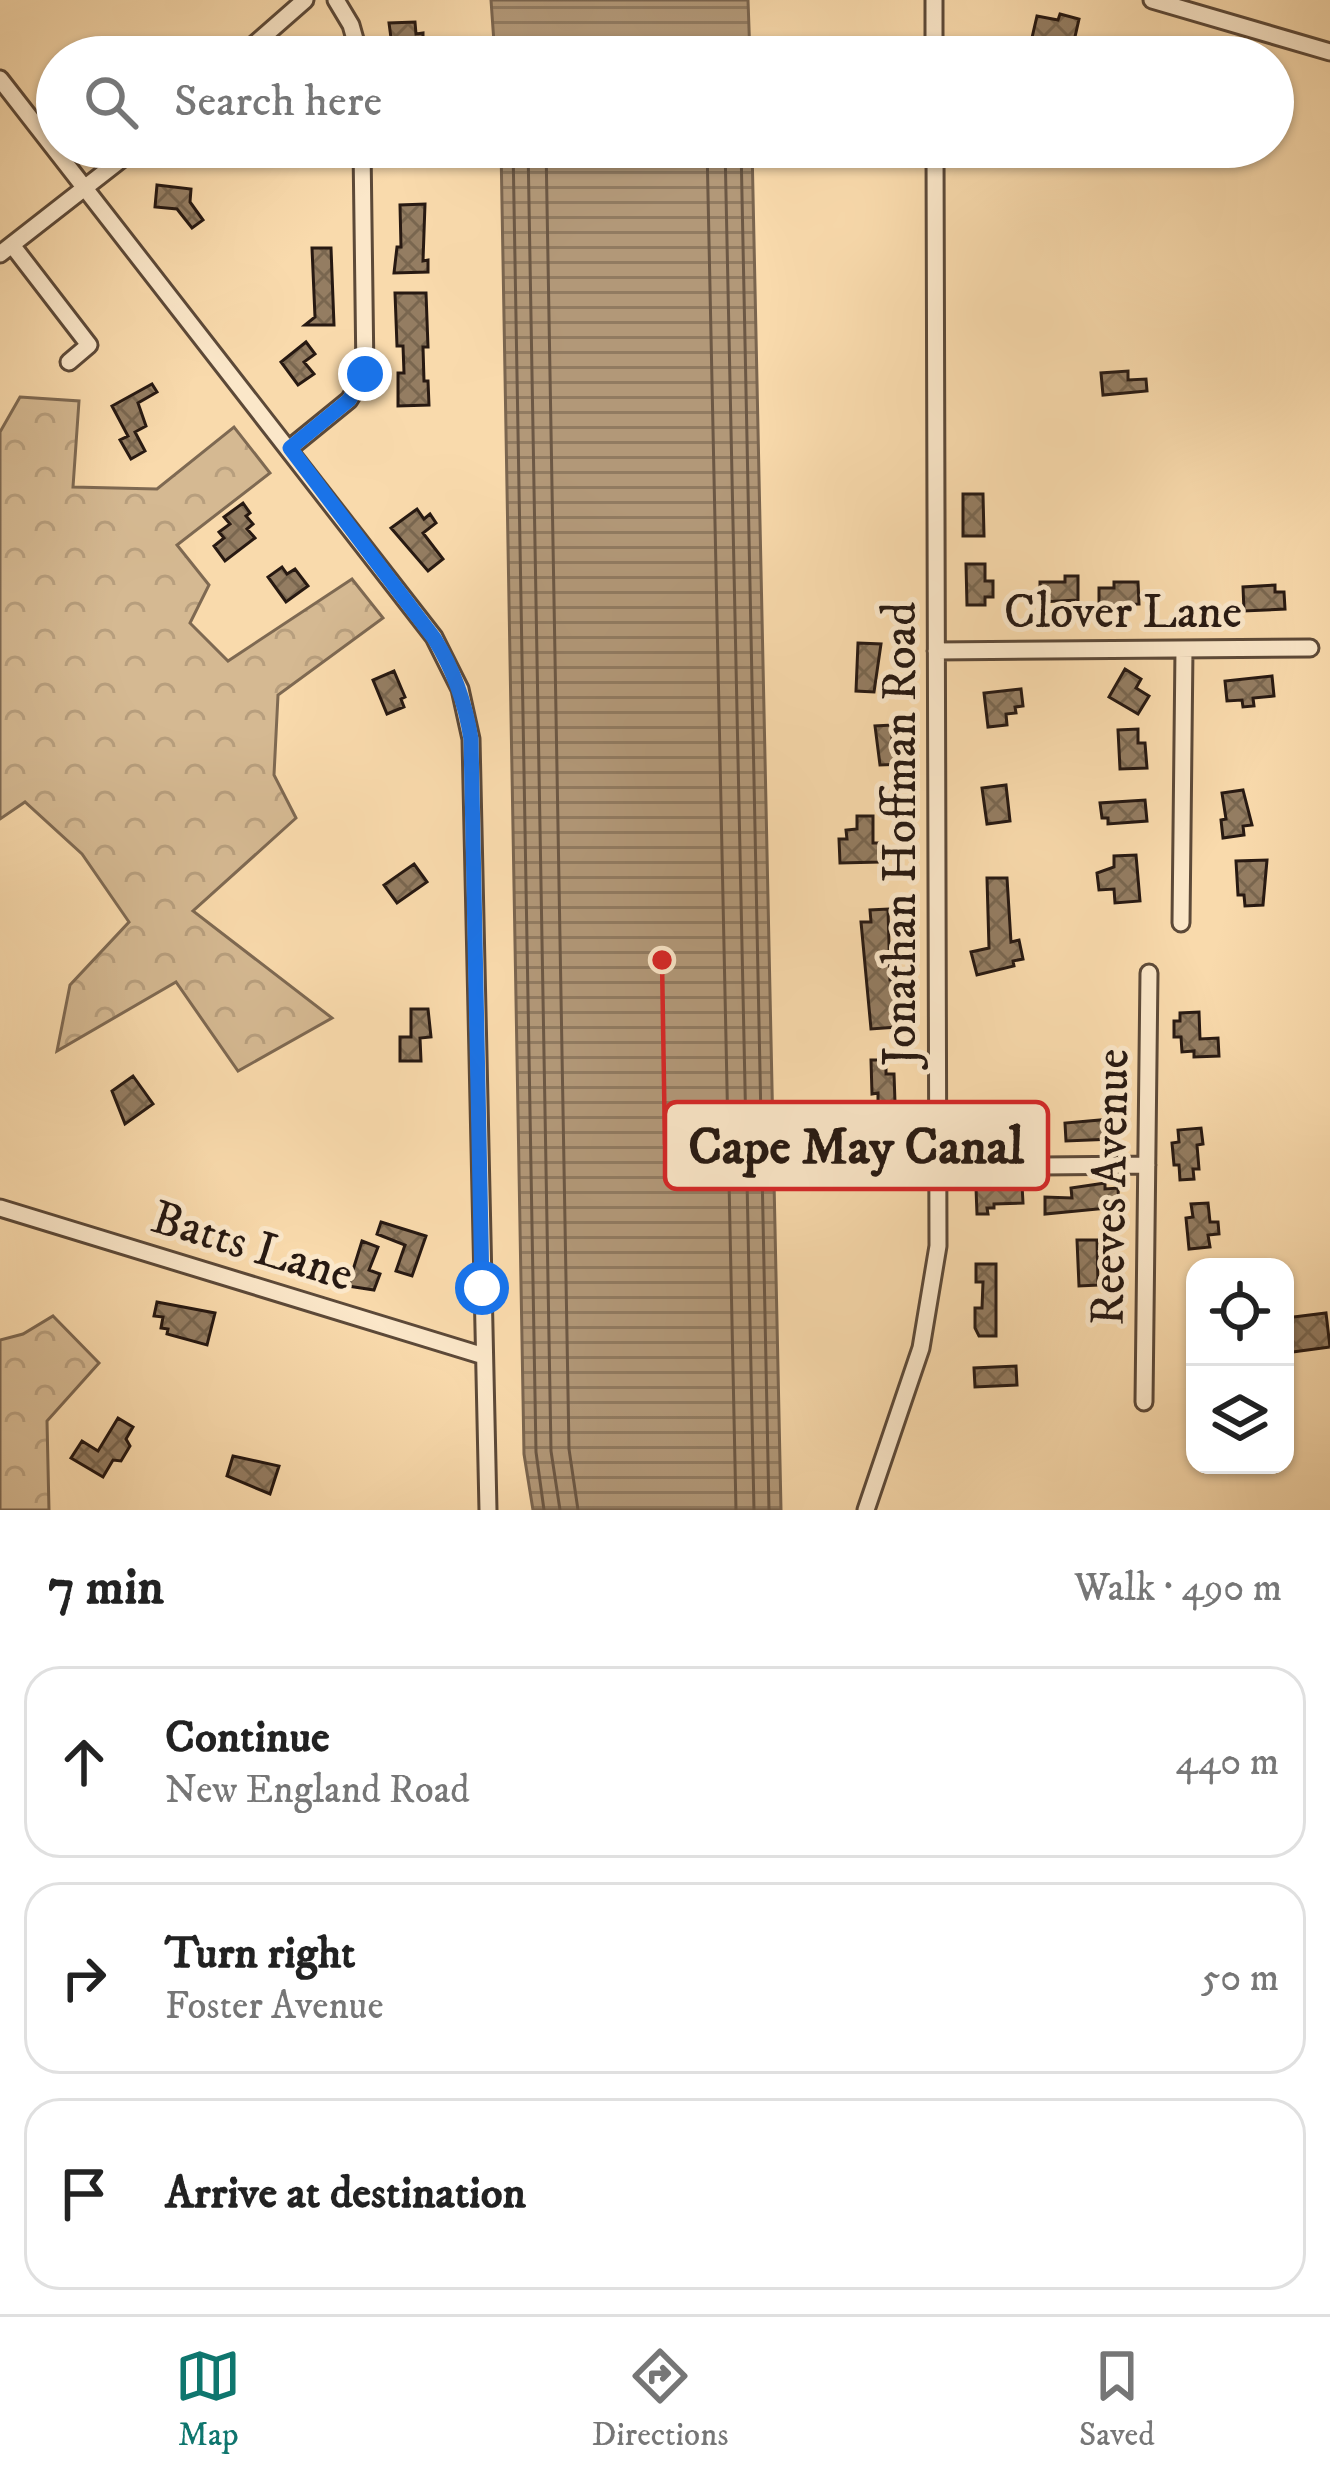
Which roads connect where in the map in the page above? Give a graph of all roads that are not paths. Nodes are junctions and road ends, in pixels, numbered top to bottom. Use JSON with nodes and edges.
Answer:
{"nodes":[{"id":1,"x":305,"y":0,"type":"edge"},
{"id":2,"x":336,"y":0,"type":"edge"},
{"id":3,"x":934,"y":0,"type":"edge"},
{"id":4,"x":1152,"y":0,"type":"edge"},
{"id":5,"x":264,"y":36,"type":"edge"},
{"id":6,"x":354,"y":36,"type":"edge"},
{"id":7,"x":934,"y":36,"type":"edge"},
{"id":8,"x":1275,"y":36,"type":"edge"},
{"id":9,"x":1294,"y":41,"type":"edge"},
{"id":10,"x":1330,"y":52,"type":"edge"},
{"id":11,"x":0,"y":79,"type":"edge"},
{"id":12,"x":36,"y":125,"type":"edge"},
{"id":13,"x":70,"y":168,"type":"edge"},
{"id":14,"x":111,"y":168,"type":"edge"},
{"id":15,"x":362,"y":168,"type":"edge"},
{"id":16,"x":935,"y":168,"type":"edge"},
{"id":17,"x":86,"y":189,"type":"junction"},
{"id":18,"x":6,"y":250,"type":"edge"},
{"id":19,"x":69,"y":362,"type":"dead end"},
{"id":20,"x":290,"y":448,"type":"junction"},
{"id":21,"x":1310,"y":648,"type":"dead end"},
{"id":22,"x":1184,"y":649,"type":"junction"},
{"id":23,"x":936,"y":650,"type":"junction"},
{"id":24,"x":1181,"y":923,"type":"dead end"},
{"id":25,"x":1149,"y":974,"type":"dead end"},
{"id":26,"x":1147,"y":1166,"type":"junction"},
{"id":27,"x":937,"y":1167,"type":"junction"},
{"id":28,"x":0,"y":1208,"type":"edge"},
{"id":29,"x":484,"y":1356,"type":"junction"},
{"id":30,"x":1144,"y":1402,"type":"dead end"},
{"id":31,"x":488,"y":1510,"type":"edge"},
{"id":32,"x":866,"y":1510,"type":"edge"}],
"edges":[{"from":1,"to":5,"type":"street"},
{"from":2,"to":6,"type":"street"},
{"from":3,"to":7,"type":"street"},
{"from":4,"to":8,"type":"street"},
{"from":9,"to":10,"type":"street"},
{"from":11,"to":12,"type":"street"},
{"from":13,"to":17,"type":"street"},
{"from":14,"to":17,"type":"street"},
{"from":15,"to":20,"type":"street"},
{"from":16,"to":23,"type":"street","name":"Jonathan Hoffman Road"},
{"from":17,"to":18,"type":"street"},
{"from":17,"to":20,"type":"street"},
{"from":18,"to":19,"type":"street"},
{"from":20,"to":29,"type":"street"},
{"from":21,"to":22,"type":"street","name":"Clover Lane"},
{"from":22,"to":23,"type":"street","name":"Clover Lane"},
{"from":22,"to":24,"type":"street"},
{"from":23,"to":27,"type":"street","name":"Jonathan Hoffman Road"},
{"from":25,"to":26,"type":"street","name":"Reeves Avenue"},
{"from":26,"to":27,"type":"street"},
{"from":26,"to":30,"type":"street","name":"Reeves Avenue"},
{"from":27,"to":32,"type":"street","name":"Jonathan Hoffman Road"},
{"from":28,"to":29,"type":"street","name":"Batts Lane"},
{"from":29,"to":31,"type":"street"}]}
